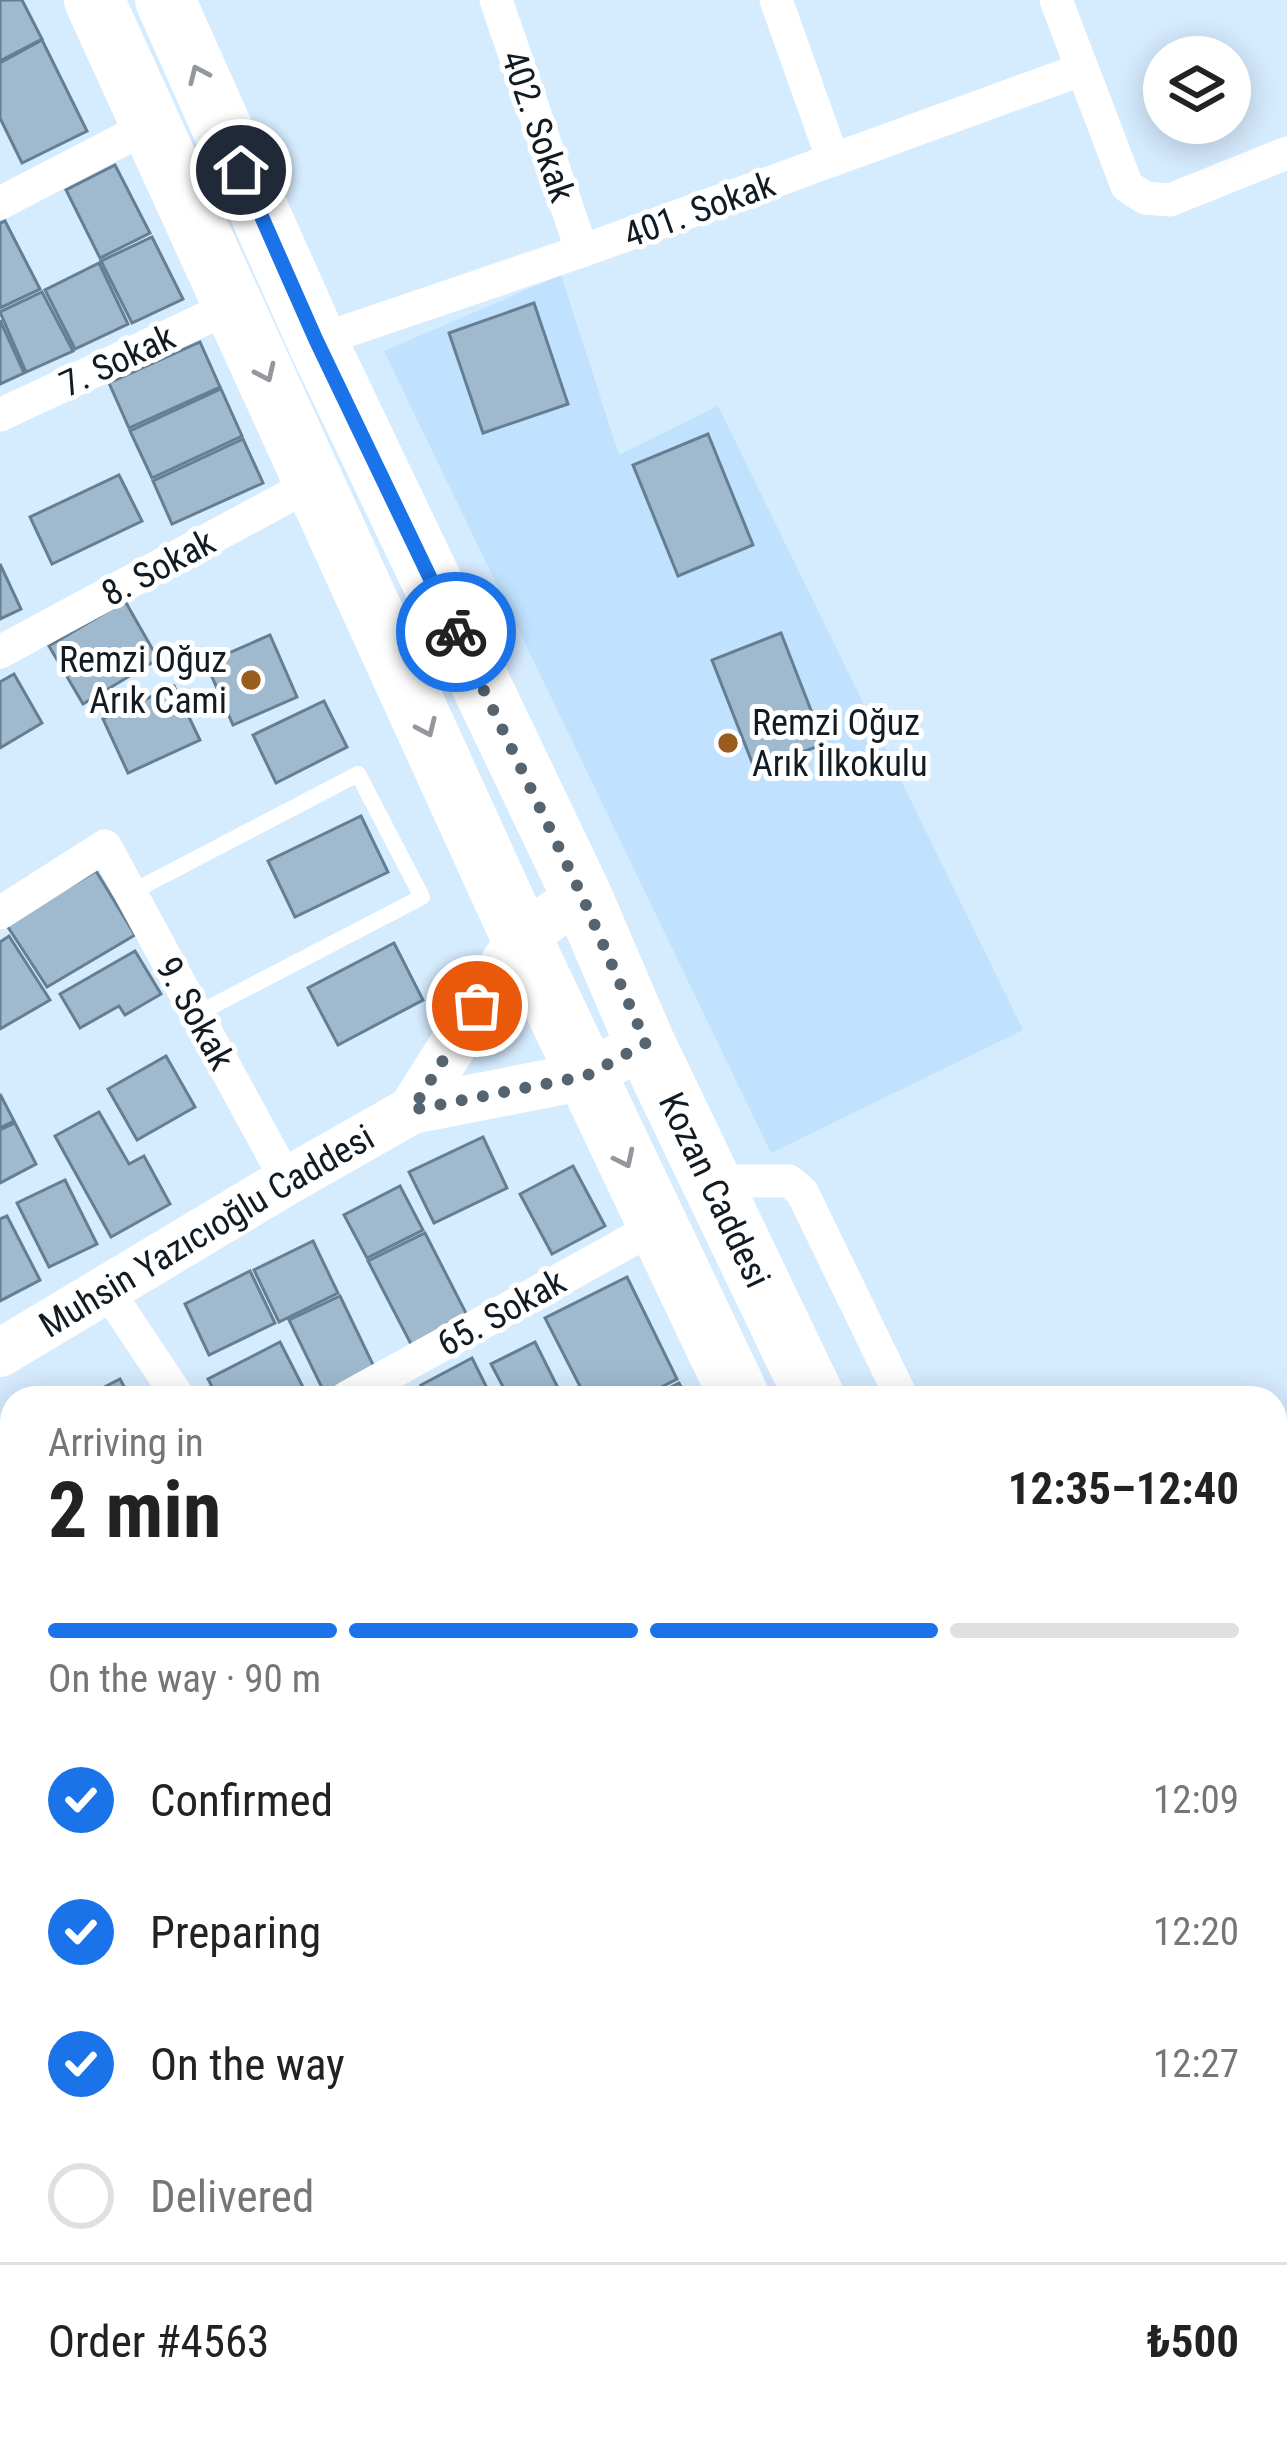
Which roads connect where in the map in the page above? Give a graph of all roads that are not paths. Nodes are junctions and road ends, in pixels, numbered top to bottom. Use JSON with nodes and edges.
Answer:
{"nodes":[{"id":1,"x":94,"y":0,"type":"edge"},
{"id":2,"x":165,"y":0,"type":"edge"},
{"id":3,"x":496,"y":0,"type":"edge"},
{"id":4,"x":776,"y":0,"type":"edge"},
{"id":5,"x":1056,"y":0,"type":"edge"},
{"id":6,"x":1080,"y":70,"type":"junction"},
{"id":7,"x":151,"y":125,"type":"junction"},
{"id":8,"x":1287,"y":154,"type":"edge"},
{"id":9,"x":833,"y":160,"type":"junction"},
{"id":10,"x":0,"y":203,"type":"edge"},
{"id":11,"x":582,"y":251,"type":"junction"},
{"id":12,"x":235,"y":305,"type":"junction"},
{"id":13,"x":316,"y":340,"type":"junction"},
{"id":14,"x":0,"y":415,"type":"edge"},
{"id":15,"x":316,"y":482,"type":"junction"},
{"id":16,"x":0,"y":652,"type":"edge"},
{"id":17,"x":130,"y":892,"type":"junction"},
{"id":18,"x":582,"y":896,"type":"junction"},
{"id":19,"x":0,"y":913,"type":"edge"},
{"id":20,"x":520,"y":937,"type":"junction"},
{"id":21,"x":197,"y":1014,"type":"junction"},
{"id":22,"x":646,"y":1043,"type":"junction"},
{"id":23,"x":586,"y":1076,"type":"junction"},
{"id":24,"x":412,"y":1110,"type":"junction"},
{"id":25,"x":287,"y":1180,"type":"junction"},
{"id":26,"x":711,"y":1181,"type":"junction"},
{"id":27,"x":657,"y":1226,"type":"junction"},
{"id":28,"x":107,"y":1290,"type":"junction"},
{"id":29,"x":0,"y":1353,"type":"edge"},
{"id":30,"x":171,"y":1386,"type":"edge"},
{"id":31,"x":368,"y":1386,"type":"edge"},
{"id":32,"x":734,"y":1386,"type":"edge"},
{"id":33,"x":808,"y":1386,"type":"edge"},
{"id":34,"x":896,"y":1386,"type":"edge"}],
"edges":[{"from":1,"to":7,"type":"highway","name":"Kozan Caddesi"},
{"from":13,"to":2,"type":"highway","name":"Kozan Caddesi","one_way":true},
{"from":3,"to":11,"type":"street","name":"402. Sokak"},
{"from":4,"to":9,"type":"street"},
{"from":5,"to":6,"type":"street"},
{"from":6,"to":8,"type":"street"},
{"from":6,"to":9,"type":"street","name":"401. Sokak"},
{"from":7,"to":10,"type":"street"},
{"from":7,"to":12,"type":"highway","name":"Kozan Caddesi"},
{"from":9,"to":11,"type":"street","name":"401. Sokak"},
{"from":11,"to":13,"type":"street","name":"401. Sokak"},
{"from":12,"to":14,"type":"street","name":"7. Sokak"},
{"from":12,"to":15,"type":"highway","name":"Kozan Caddesi","one_way":true},
{"from":13,"to":18,"type":"highway","name":"Kozan Caddesi"},
{"from":15,"to":16,"type":"street","name":"8. Sokak"},
{"from":15,"to":20,"type":"highway","name":"Kozan Caddesi","one_way":true},
{"from":17,"to":19,"type":"street","name":"9. Sokak"},
{"from":17,"to":21,"type":"street","name":"9. Sokak"},
{"from":17,"to":21,"type":"lane"},
{"from":18,"to":20,"type":"main road"},
{"from":18,"to":22,"type":"highway","name":"Kozan Caddesi"},
{"from":20,"to":23,"type":"highway","name":"Kozan Caddesi"},
{"from":20,"to":24,"type":"main road"},
{"from":21,"to":25,"type":"street","name":"9. Sokak"},
{"from":22,"to":23,"type":"main road"},
{"from":22,"to":26,"type":"highway","name":"Kozan Caddesi"},
{"from":23,"to":24,"type":"main road"},
{"from":23,"to":27,"type":"highway","name":"Kozan Caddesi","one_way":true},
{"from":24,"to":25,"type":"main road","name":"Muhsin Yazıcıoğlu Caddesi"},
{"from":25,"to":28,"type":"main road","name":"Muhsin Yazıcıoğlu Caddesi"},
{"from":26,"to":33,"type":"highway","name":"Kozan Caddesi"},
{"from":26,"to":34,"type":"street"},
{"from":27,"to":31,"type":"street","name":"65. Sokak"},
{"from":27,"to":32,"type":"highway","name":"Kozan Caddesi"},
{"from":28,"to":29,"type":"main road","name":"Muhsin Yazıcıoğlu Caddesi"},
{"from":28,"to":30,"type":"street"}]}
